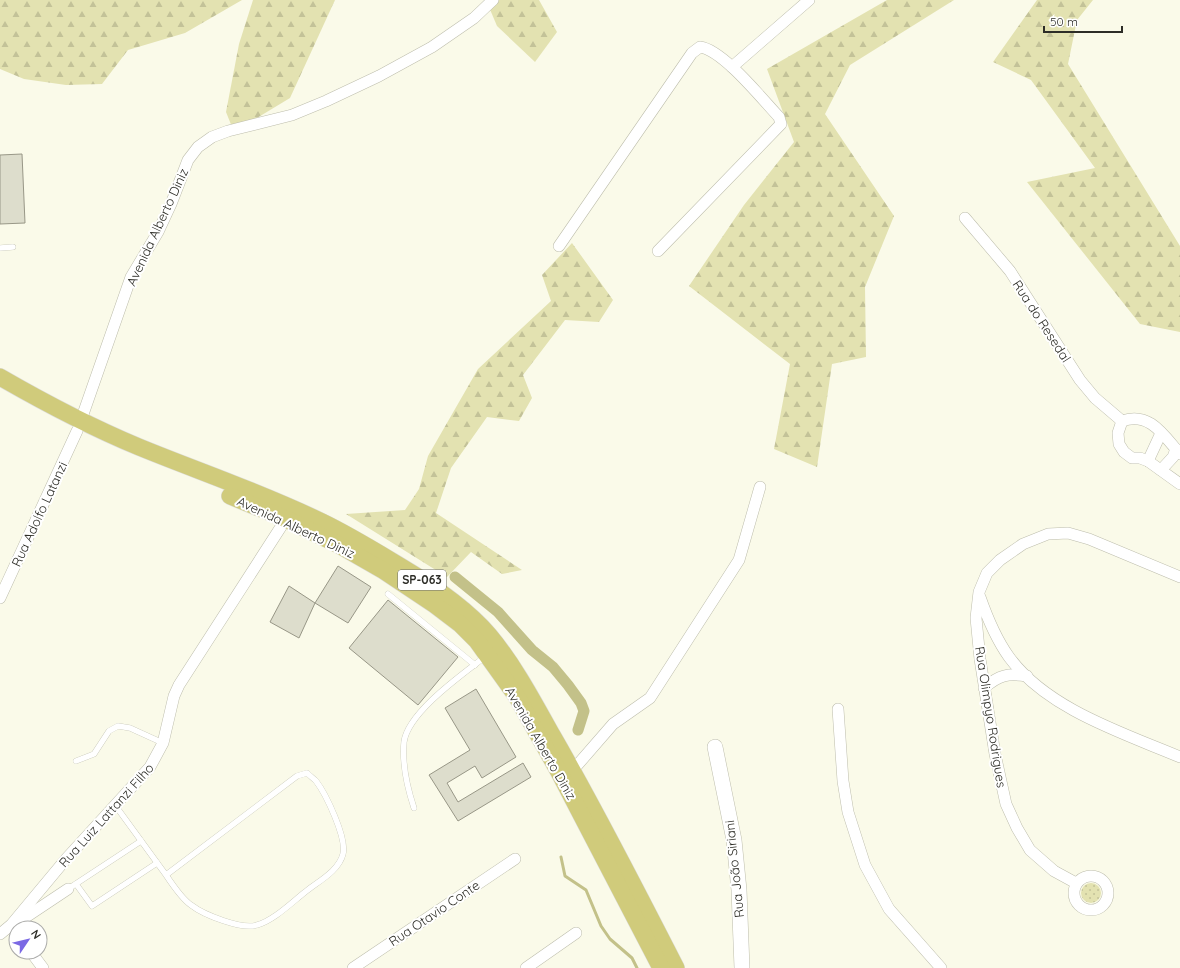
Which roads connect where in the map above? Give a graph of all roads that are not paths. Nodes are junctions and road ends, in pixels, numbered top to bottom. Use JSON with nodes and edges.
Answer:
{"nodes":[{"id":1,"x":493,"y":0,"type":"edge"},
{"id":2,"x":809,"y":0,"type":"edge"},
{"id":3,"x":732,"y":67,"type":"junction"},
{"id":4,"x":965,"y":218,"type":"dead end"},
{"id":5,"x":559,"y":246,"type":"dead end"},
{"id":6,"x":0,"y":248,"type":"edge"},
{"id":7,"x":12,"y":248,"type":"dead end"},
{"id":8,"x":658,"y":251,"type":"dead end"},
{"id":9,"x":0,"y":377,"type":"edge"},
{"id":10,"x":0,"y":388,"type":"edge"},
{"id":11,"x":1122,"y":421,"type":"junction"},
{"id":12,"x":79,"y":425,"type":"junction"},
{"id":13,"x":1158,"y":430,"type":"junction"},
{"id":14,"x":1178,"y":452,"type":"edge"},
{"id":15,"x":1144,"y":459,"type":"junction"},
{"id":16,"x":1162,"y":470,"type":"junction"},
{"id":17,"x":1180,"y":484,"type":"edge"},
{"id":18,"x":760,"y":487,"type":"dead end"},
{"id":19,"x":286,"y":519,"type":"junction"},
{"id":20,"x":1180,"y":577,"type":"edge"},
{"id":21,"x":979,"y":592,"type":"junction"},
{"id":22,"x":388,"y":594,"type":"dead end"},
{"id":23,"x":0,"y":598,"type":"edge"},
{"id":24,"x":481,"y":660,"type":"junction"},
{"id":25,"x":1027,"y":676,"type":"junction"},
{"id":26,"x":984,"y":688,"type":"junction"},
{"id":27,"x":838,"y":709,"type":"dead end"},
{"id":28,"x":163,"y":743,"type":"junction"},
{"id":29,"x":715,"y":747,"type":"dead end"},
{"id":30,"x":1180,"y":757,"type":"edge"},
{"id":31,"x":76,"y":761,"type":"dead end"},
{"id":32,"x":573,"y":770,"type":"junction"},
{"id":33,"x":116,"y":805,"type":"junction"},
{"id":34,"x":414,"y":808,"type":"dead end"},
{"id":35,"x":141,"y":841,"type":"junction"},
{"id":36,"x":515,"y":859,"type":"dead end"},
{"id":37,"x":157,"y":862,"type":"junction"},
{"id":38,"x":166,"y":875,"type":"junction"},
{"id":39,"x":1076,"y":884,"type":"dead end"},
{"id":40,"x":72,"y":886,"type":"junction"},
{"id":41,"x":19,"y":920,"type":"edge"},
{"id":42,"x":23,"y":920,"type":"edge"},
{"id":43,"x":576,"y":933,"type":"dead end"},
{"id":44,"x":354,"y":968,"type":"edge"},
{"id":45,"x":526,"y":968,"type":"edge"},
{"id":46,"x":661,"y":968,"type":"edge"},
{"id":47,"x":676,"y":968,"type":"edge"},
{"id":48,"x":742,"y":968,"type":"edge"},
{"id":49,"x":941,"y":968,"type":"edge"}],
"edges":[{"from":1,"to":12,"type":"street","name":"Avenida Alberto Diniz"},
{"from":2,"to":3,"type":"street"},
{"from":3,"to":5,"type":"street"},
{"from":3,"to":8,"type":"street"},
{"from":4,"to":11,"type":"street","name":"Rua do Resedal"},
{"from":6,"to":7,"type":"lane"},
{"from":9,"to":12,"type":"main road","name":"Avenida Alberto Diniz","number":"SP-063"},
{"from":10,"to":12,"type":"main road","name":"Avenida Alberto Diniz","number":"SP-063"},
{"from":11,"to":13,"type":"street"},
{"from":11,"to":15,"type":"street"},
{"from":12,"to":19,"type":"main road","name":"Avenida Alberto Diniz","number":"SP-063"},
{"from":12,"to":23,"type":"street","name":"Rua Adolfo Latanzi"},
{"from":12,"to":32,"type":"main road","name":"Avenida Alberto Diniz","number":"SP-063"},
{"from":13,"to":14,"type":"street"},
{"from":13,"to":15,"type":"street"},
{"from":14,"to":16,"type":"street"},
{"from":15,"to":16,"type":"street"},
{"from":16,"to":17,"type":"street"},
{"from":18,"to":32,"type":"street","name":"Avenida Alberto Diniz"},
{"from":19,"to":24,"type":"main road","name":"Avenida Alberto Diniz","number":"SP-063"},
{"from":19,"to":28,"type":"street","name":"Rua Luiz Lattanzi Filho"},
{"from":20,"to":21,"type":"street","name":"Rua Olimpyo Rodrigues"},
{"from":21,"to":25,"type":"street"},
{"from":21,"to":26,"type":"street","name":"Rua Olimpyo Rodrigues"},
{"from":22,"to":24,"type":"lane"},
{"from":24,"to":34,"type":"lane"},
{"from":24,"to":46,"type":"main road","name":"Avenida Alberto Diniz","number":"SP-063"},
{"from":25,"to":26,"type":"street"},
{"from":25,"to":30,"type":"street"},
{"from":26,"to":39,"type":"street","name":"Rua Olimpyo Rodrigues"},
{"from":27,"to":49,"type":"street"},
{"from":28,"to":31,"type":"lane"},
{"from":28,"to":33,"type":"street","name":"Rua Luiz Lattanzi Filho"},
{"from":29,"to":48,"type":"street","name":"Rua João Siriani"},
{"from":32,"to":47,"type":"main road","name":"Avenida Alberto Diniz","number":"SP-063"},
{"from":33,"to":35,"type":"lane"},
{"from":33,"to":41,"type":"street","name":"Rua Luiz Lattanzi Filho"},
{"from":35,"to":37,"type":"lane"},
{"from":35,"to":40,"type":"lane"},
{"from":36,"to":44,"type":"street","name":"Rua Otavio Conte"},
{"from":37,"to":38,"type":"lane"},
{"from":37,"to":40,"type":"lane"},
{"from":38,"to":38,"type":"lane"},
{"from":40,"to":42,"type":"street"},
{"from":43,"to":45,"type":"street"}]}
